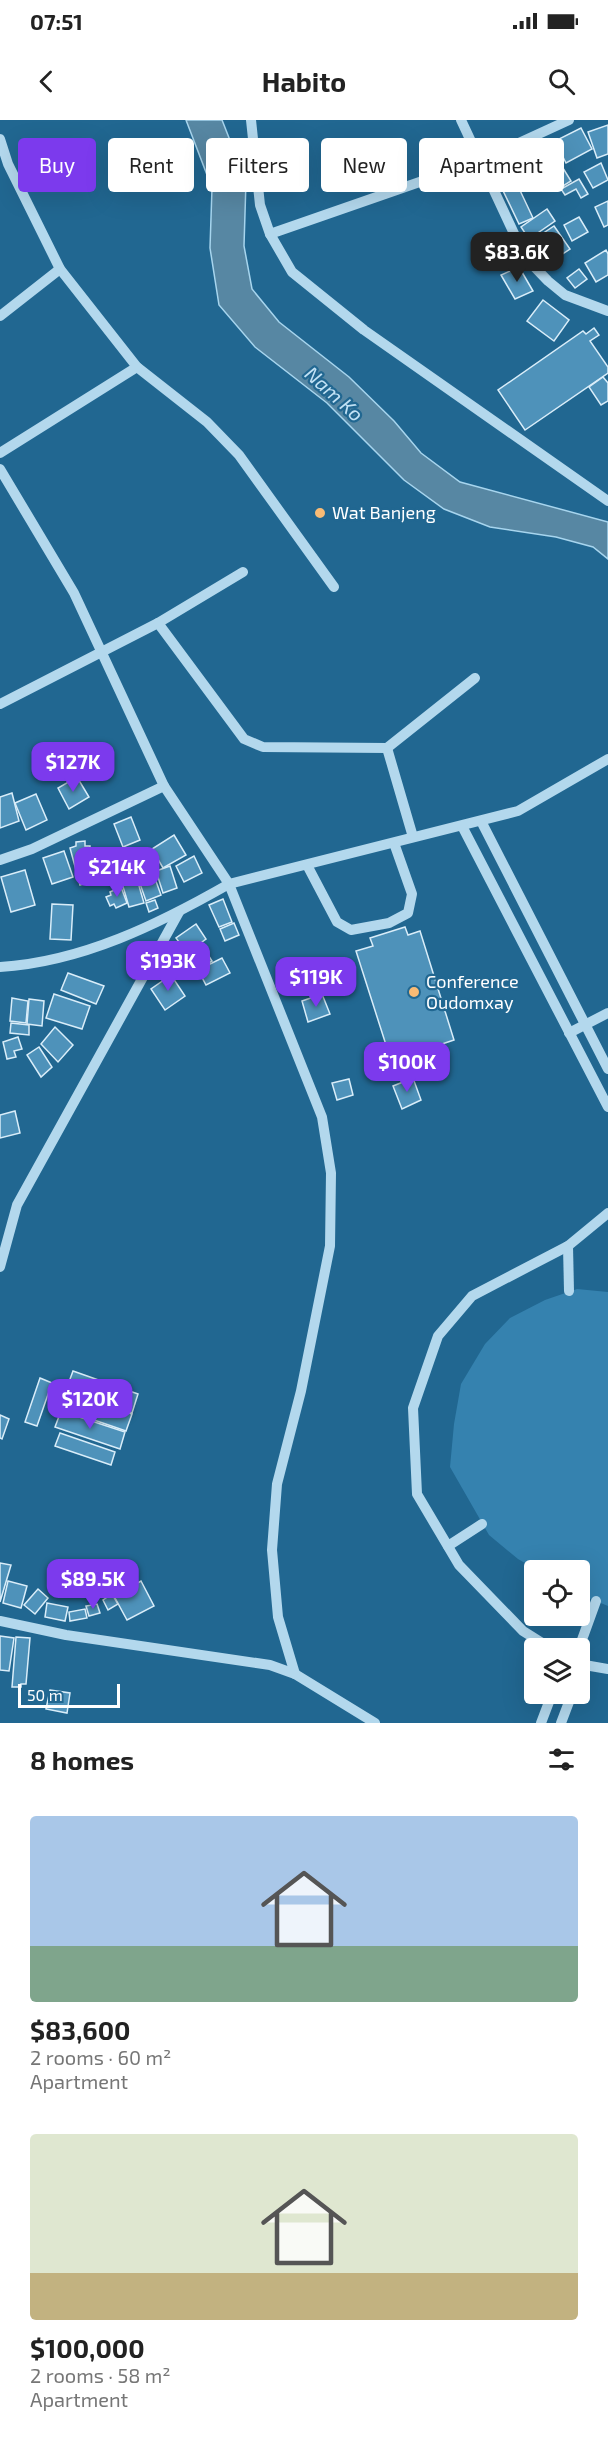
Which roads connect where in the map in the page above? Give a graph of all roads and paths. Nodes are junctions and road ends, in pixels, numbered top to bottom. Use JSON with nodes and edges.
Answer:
{"nodes":[{"id":1,"x":251,"y":120,"type":"edge"},
{"id":2,"x":461,"y":120,"type":"edge"},
{"id":3,"x":569,"y":120,"type":"edge"},
{"id":4,"x":0,"y":138,"type":"edge"},
{"id":5,"x":469,"y":138,"type":"edge"},
{"id":6,"x":530,"y":138,"type":"edge"},
{"id":7,"x":419,"y":182,"type":"edge"},
{"id":8,"x":495,"y":192,"type":"edge"},
{"id":9,"x":270,"y":234,"type":"junction"},
{"id":10,"x":60,"y":269,"type":"junction"},
{"id":11,"x":608,"y":311,"type":"edge"},
{"id":12,"x":0,"y":316,"type":"edge"},
{"id":13,"x":137,"y":368,"type":"junction"},
{"id":14,"x":0,"y":453,"type":"edge"},
{"id":15,"x":0,"y":469,"type":"edge"},
{"id":16,"x":608,"y":501,"type":"edge"},
{"id":17,"x":243,"y":572,"type":"dead end"},
{"id":18,"x":334,"y":587,"type":"dead end"},
{"id":19,"x":158,"y":622,"type":"junction"},
{"id":20,"x":100,"y":650,"type":"junction"},
{"id":21,"x":475,"y":678,"type":"dead end"},
{"id":22,"x":0,"y":704,"type":"edge"},
{"id":23,"x":387,"y":748,"type":"junction"},
{"id":24,"x":608,"y":759,"type":"edge"},
{"id":25,"x":164,"y":786,"type":"junction"},
{"id":26,"x":481,"y":821,"type":"junction"},
{"id":27,"x":462,"y":826,"type":"junction"},
{"id":28,"x":413,"y":837,"type":"junction"},
{"id":29,"x":394,"y":843,"type":"junction"},
{"id":30,"x":0,"y":860,"type":"edge"},
{"id":31,"x":307,"y":865,"type":"junction"},
{"id":32,"x":229,"y":884,"type":"junction"},
{"id":33,"x":179,"y":912,"type":"junction"},
{"id":34,"x":0,"y":967,"type":"edge"},
{"id":35,"x":608,"y":1013,"type":"edge"},
{"id":36,"x":585,"y":1024,"type":"junction"},
{"id":37,"x":569,"y":1033,"type":"junction"},
{"id":38,"x":608,"y":1070,"type":"edge"},
{"id":39,"x":608,"y":1107,"type":"edge"},
{"id":40,"x":608,"y":1213,"type":"edge"},
{"id":41,"x":568,"y":1246,"type":"junction"},
{"id":42,"x":0,"y":1267,"type":"edge"},
{"id":43,"x":569,"y":1291,"type":"dead end"},
{"id":44,"x":482,"y":1524,"type":"dead end"},
{"id":45,"x":448,"y":1546,"type":"junction"},
{"id":46,"x":596,"y":1601,"type":"dead end"},
{"id":47,"x":0,"y":1621,"type":"edge"},
{"id":48,"x":534,"y":1638,"type":"edge"},
{"id":49,"x":583,"y":1638,"type":"edge"},
{"id":50,"x":590,"y":1668,"type":"edge"},
{"id":51,"x":608,"y":1669,"type":"edge"},
{"id":52,"x":295,"y":1674,"type":"junction"},
{"id":53,"x":548,"y":1704,"type":"edge"},
{"id":54,"x":568,"y":1704,"type":"edge"},
{"id":55,"x":375,"y":1723,"type":"edge"},
{"id":56,"x":541,"y":1723,"type":"edge"},
{"id":57,"x":561,"y":1723,"type":"edge"}],
"edges":[{"from":1,"to":9,"type":"street"},
{"from":2,"to":5,"type":"street"},
{"from":3,"to":6,"type":"street"},
{"from":4,"to":10,"type":"street"},
{"from":7,"to":9,"type":"street"},
{"from":8,"to":11,"type":"street"},
{"from":9,"to":16,"type":"street"},
{"from":10,"to":12,"type":"street"},
{"from":10,"to":13,"type":"street"},
{"from":13,"to":14,"type":"street"},
{"from":13,"to":18,"type":"street"},
{"from":15,"to":20,"type":"street"},
{"from":17,"to":19,"type":"street"},
{"from":19,"to":20,"type":"street"},
{"from":19,"to":23,"type":"street"},
{"from":20,"to":22,"type":"street"},
{"from":20,"to":25,"type":"street"},
{"from":21,"to":23,"type":"street"},
{"from":23,"to":28,"type":"street"},
{"from":24,"to":26,"type":"street"},
{"from":25,"to":30,"type":"street"},
{"from":25,"to":32,"type":"street"},
{"from":26,"to":27,"type":"street"},
{"from":26,"to":36,"type":"street"},
{"from":27,"to":28,"type":"street"},
{"from":27,"to":37,"type":"street"},
{"from":28,"to":29,"type":"street"},
{"from":29,"to":31,"type":"street"},
{"from":29,"to":31,"type":"street"},
{"from":31,"to":32,"type":"street"},
{"from":32,"to":33,"type":"street"},
{"from":32,"to":52,"type":"street"},
{"from":33,"to":34,"type":"street"},
{"from":33,"to":42,"type":"street"},
{"from":35,"to":36,"type":"street"},
{"from":36,"to":37,"type":"street"},
{"from":36,"to":38,"type":"street"},
{"from":37,"to":39,"type":"street"},
{"from":40,"to":41,"type":"street"},
{"from":41,"to":43,"type":"street"},
{"from":41,"to":45,"type":"street"},
{"from":44,"to":45,"type":"street"},
{"from":45,"to":48,"type":"street"},
{"from":46,"to":49,"type":"street"},
{"from":47,"to":52,"type":"street"},
{"from":50,"to":51,"type":"street"},
{"from":52,"to":55,"type":"street"},
{"from":53,"to":56,"type":"street"},
{"from":54,"to":57,"type":"street"}]}
